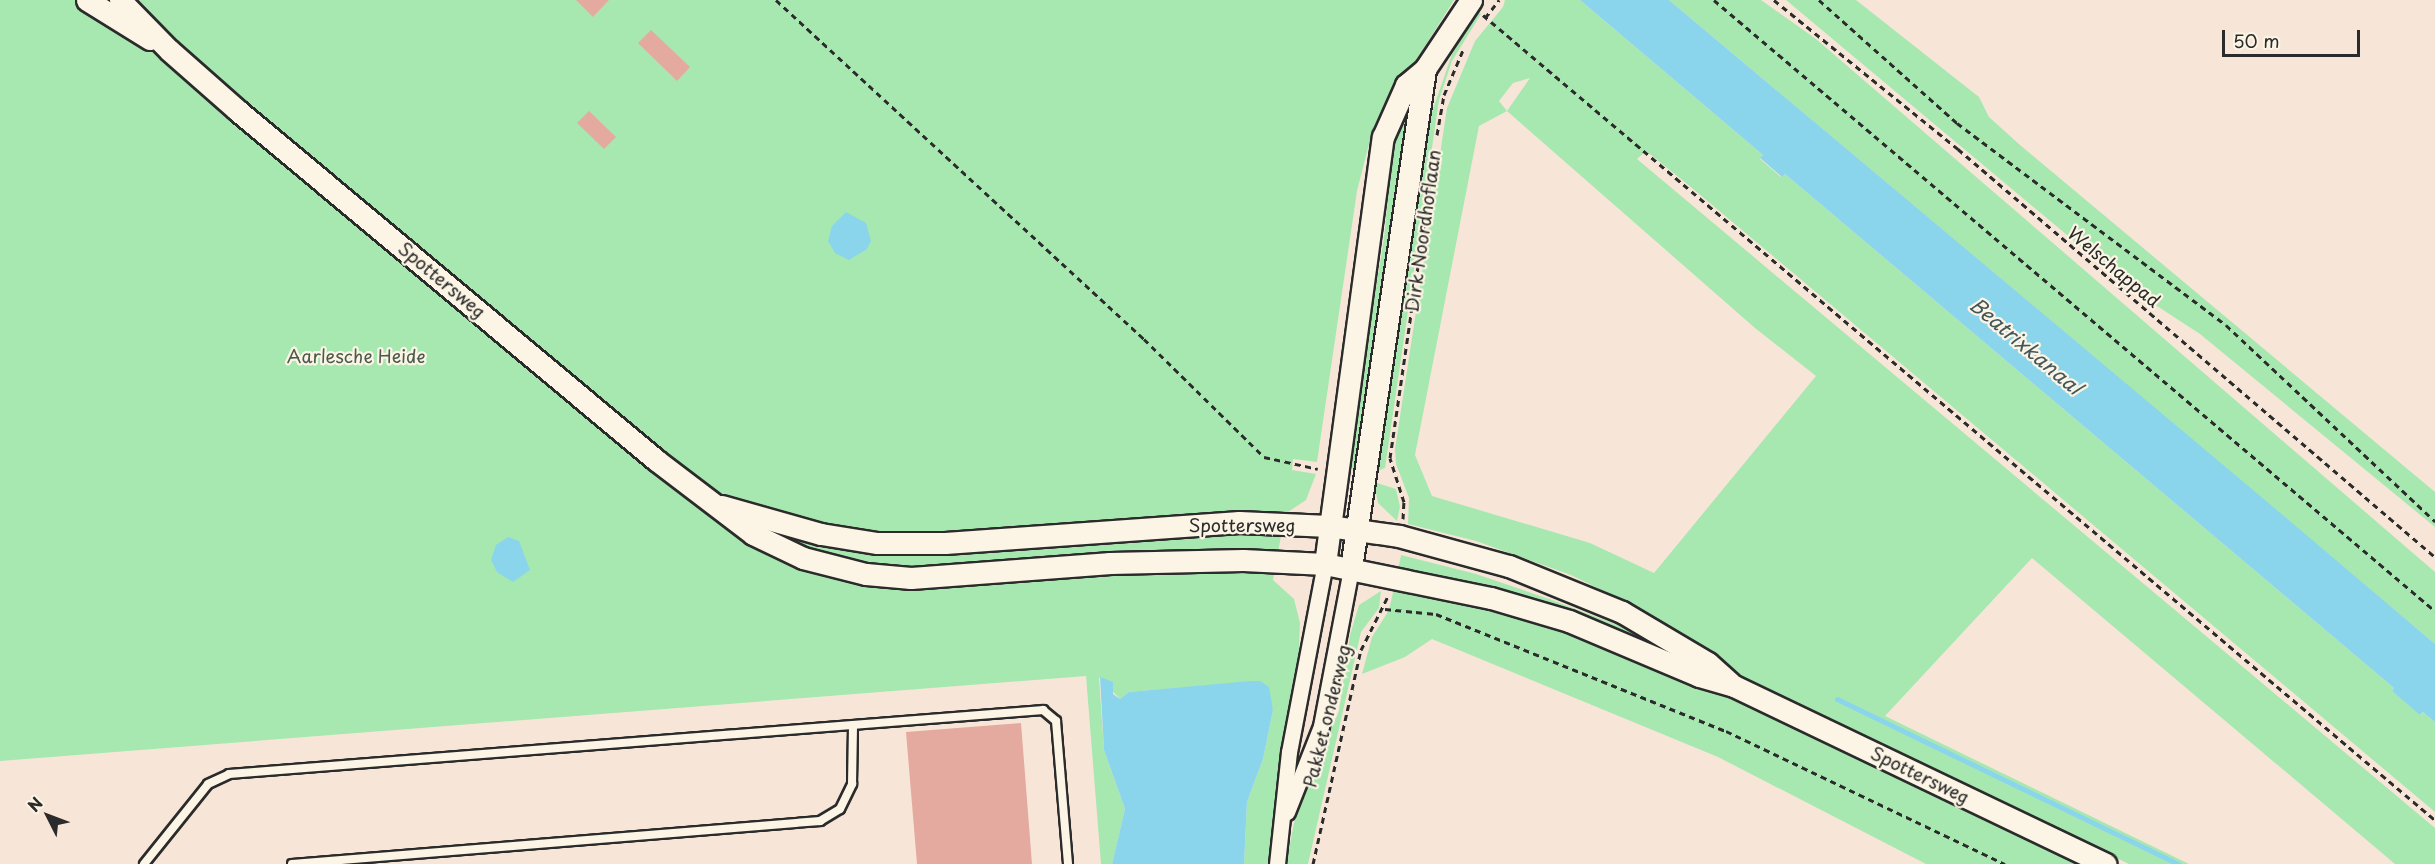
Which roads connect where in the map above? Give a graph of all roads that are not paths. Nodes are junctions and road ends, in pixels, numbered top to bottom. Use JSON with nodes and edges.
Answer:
{"nodes":[{"id":1,"x":87,"y":0,"type":"edge"},
{"id":2,"x":120,"y":0,"type":"edge"},
{"id":3,"x":1471,"y":0,"type":"edge"},
{"id":4,"x":169,"y":50,"type":"junction"},
{"id":5,"x":1425,"y":69,"type":"junction"},
{"id":6,"x":719,"y":506,"type":"junction"},
{"id":7,"x":1329,"y":526,"type":"junction"},
{"id":8,"x":1359,"y":530,"type":"junction"},
{"id":9,"x":1325,"y":564,"type":"junction"},
{"id":10,"x":1351,"y":568,"type":"junction"},
{"id":11,"x":1734,"y":686,"type":"junction"},
{"id":12,"x":852,"y":724,"type":"junction"},
{"id":13,"x":1283,"y":820,"type":"junction"},
{"id":14,"x":144,"y":864,"type":"edge"},
{"id":15,"x":292,"y":864,"type":"edge"},
{"id":16,"x":1068,"y":864,"type":"edge"},
{"id":17,"x":1276,"y":864,"type":"edge"},
{"id":18,"x":2106,"y":864,"type":"edge"}],
"edges":[{"from":1,"to":4,"type":"main road","name":"Spottersweg"},
{"from":2,"to":4,"type":"main road","name":"Spottersweg"},
{"from":3,"to":5,"type":"main road","name":"Dirk Noordhoflaan"},
{"from":4,"to":6,"type":"main road","name":"Spottersweg"},
{"from":5,"to":7,"type":"main road","name":"Dirk Noordhoflaan"},
{"from":5,"to":8,"type":"main road","name":"Dirk Noordhoflaan"},
{"from":6,"to":7,"type":"main road","name":"Spottersweg"},
{"from":6,"to":9,"type":"main road","name":"Spottersweg"},
{"from":7,"to":8,"type":"main road","name":"Spottersweg"},
{"from":7,"to":9,"type":"main road","name":"Dirk Noordhoflaan"},
{"from":8,"to":10,"type":"main road","name":"Dirk Noordhoflaan"},
{"from":8,"to":11,"type":"main road","name":"Spottersweg"},
{"from":9,"to":10,"type":"main road","name":"Spottersweg"},
{"from":9,"to":13,"type":"street","name":"Pakket onderweg"},
{"from":10,"to":11,"type":"main road","name":"Spottersweg"},
{"from":10,"to":13,"type":"street","name":"Pakket onderweg"},
{"from":11,"to":18,"type":"main road","name":"Spottersweg"},
{"from":12,"to":14,"type":"lane"},
{"from":12,"to":15,"type":"lane"},
{"from":12,"to":16,"type":"lane"},
{"from":13,"to":17,"type":"street","name":"Pakket onderweg"}]}
